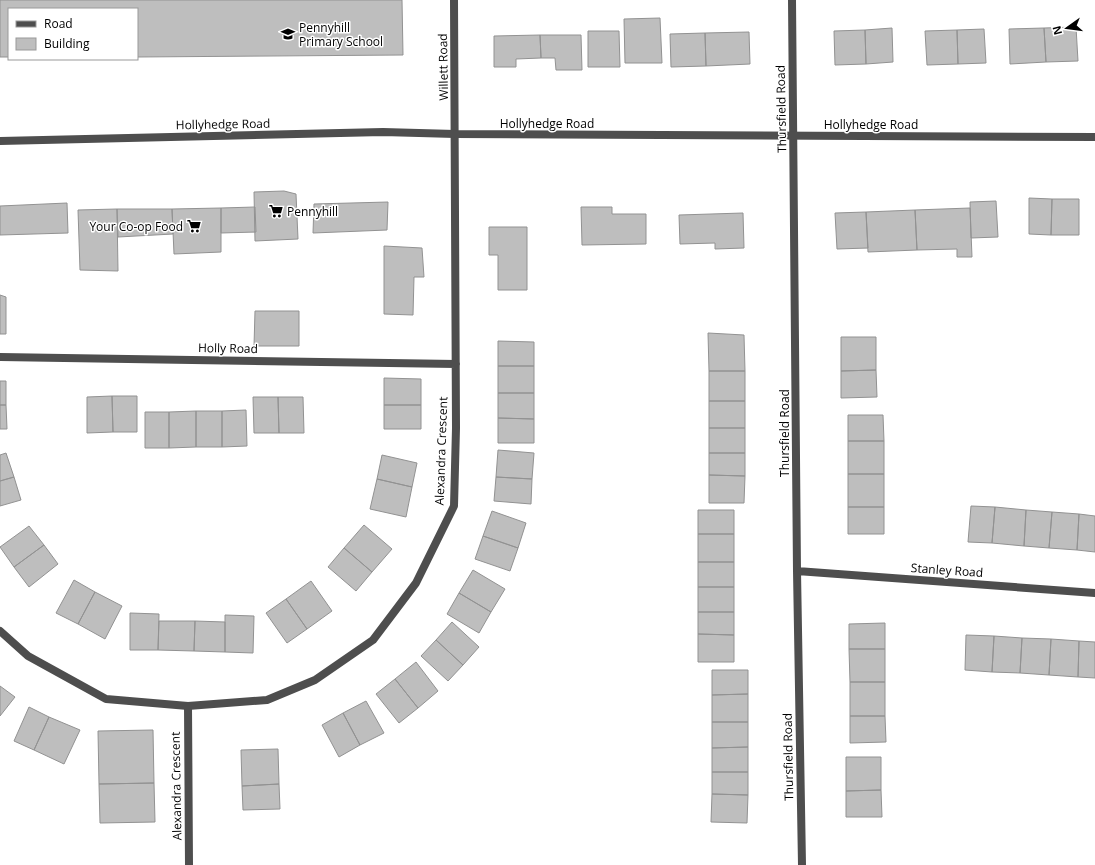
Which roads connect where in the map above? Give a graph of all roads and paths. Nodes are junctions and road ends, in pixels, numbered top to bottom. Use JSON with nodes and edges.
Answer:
{"nodes":[{"id":1,"x":454,"y":0,"type":"edge"},
{"id":2,"x":792,"y":0,"type":"edge"},
{"id":3,"x":456,"y":134,"type":"junction"},
{"id":4,"x":793,"y":136,"type":"junction"},
{"id":5,"x":1095,"y":137,"type":"edge"},
{"id":6,"x":0,"y":141,"type":"edge"},
{"id":7,"x":0,"y":357,"type":"edge"},
{"id":8,"x":456,"y":364,"type":"junction"},
{"id":9,"x":797,"y":571,"type":"junction"},
{"id":10,"x":1095,"y":593,"type":"edge"},
{"id":11,"x":0,"y":631,"type":"edge"},
{"id":12,"x":188,"y":706,"type":"junction"},
{"id":13,"x":189,"y":865,"type":"edge"},
{"id":14,"x":802,"y":865,"type":"edge"}],
"edges":[{"from":1,"to":3,"type":"street","name":"Willett Road"},
{"from":2,"to":4,"type":"street","name":"Thursfield Road"},
{"from":3,"to":4,"type":"street","name":"Hollyhedge Road"},
{"from":3,"to":6,"type":"street","name":"Hollyhedge Road"},
{"from":3,"to":8,"type":"street","name":"Alexandra Crescent"},
{"from":4,"to":5,"type":"street","name":"Hollyhedge Road"},
{"from":4,"to":9,"type":"street","name":"Thursfield Road"},
{"from":7,"to":8,"type":"street","name":"Holly Road"},
{"from":8,"to":12,"type":"street","name":"Alexandra Crescent"},
{"from":9,"to":10,"type":"street","name":"Stanley Road"},
{"from":9,"to":14,"type":"street","name":"Thursfield Road"},
{"from":11,"to":12,"type":"street","name":"Alexandra Crescent"},
{"from":12,"to":13,"type":"street","name":"Alexandra Crescent"}]}
